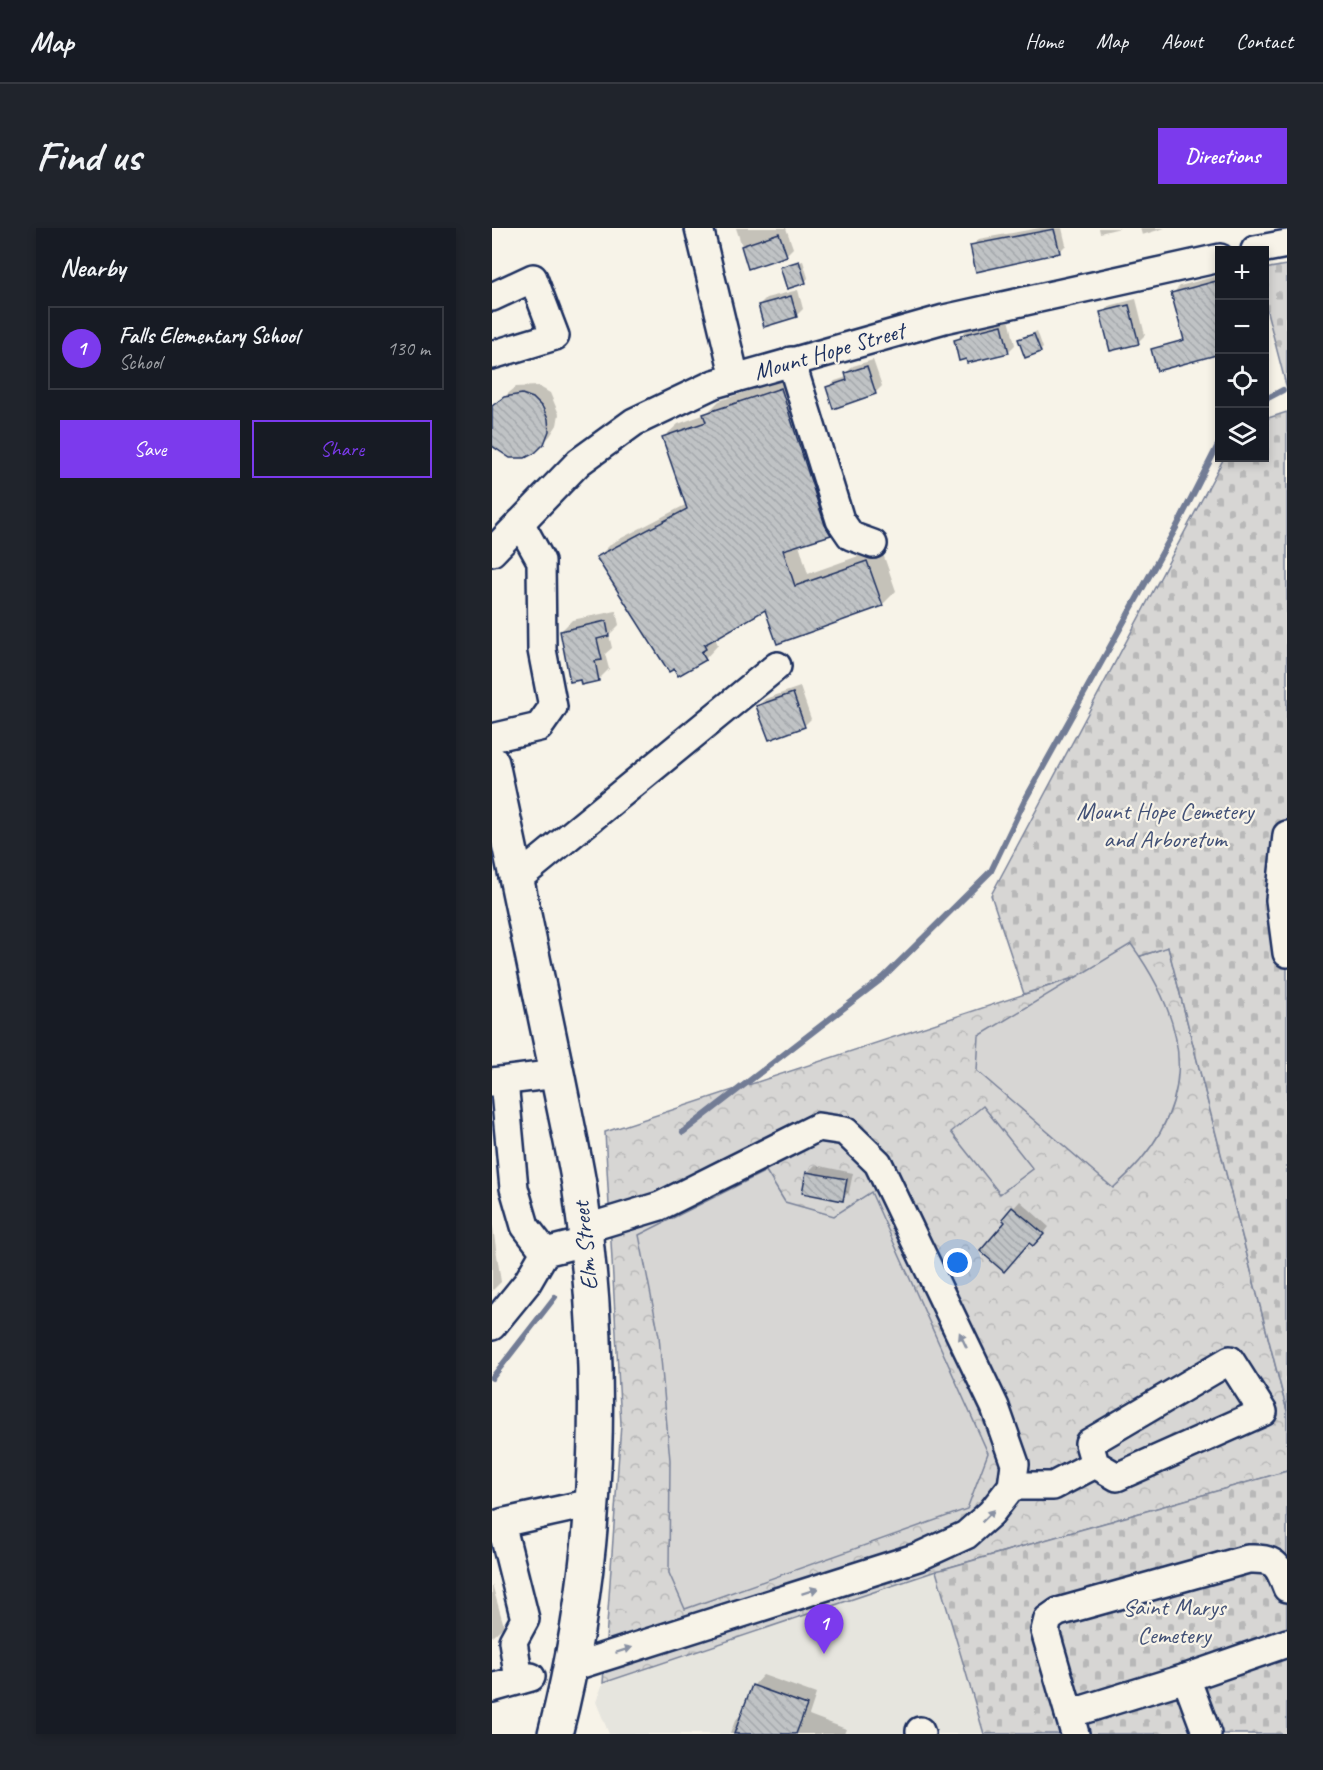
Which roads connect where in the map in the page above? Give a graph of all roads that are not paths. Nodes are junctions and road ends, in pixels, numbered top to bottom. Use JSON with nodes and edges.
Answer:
{"nodes":[{"id":1,"x":699,"y":228,"type":"edge"},
{"id":2,"x":1287,"y":243,"type":"edge"},
{"id":3,"x":1269,"y":247,"type":"edge"},
{"id":4,"x":1215,"y":259,"type":"edge"},
{"id":5,"x":492,"y":297,"type":"edge"},
{"id":6,"x":492,"y":355,"type":"edge"},
{"id":7,"x":791,"y":361,"type":"junction"},
{"id":8,"x":735,"y":378,"type":"junction"},
{"id":9,"x":520,"y":523,"type":"junction"},
{"id":10,"x":873,"y":544,"type":"dead end"},
{"id":11,"x":492,"y":552,"type":"edge"},
{"id":12,"x":777,"y":666,"type":"dead end"},
{"id":13,"x":492,"y":738,"type":"edge"},
{"id":14,"x":492,"y":763,"type":"edge"},
{"id":15,"x":1287,"y":835,"type":"edge"},
{"id":16,"x":516,"y":880,"type":"junction"},
{"id":17,"x":1287,"y":953,"type":"edge"},
{"id":18,"x":557,"y":1074,"type":"junction"},
{"id":19,"x":498,"y":1082,"type":"edge"},
{"id":20,"x":584,"y":1236,"type":"junction"},
{"id":21,"x":545,"y":1252,"type":"junction"},
{"id":22,"x":492,"y":1326,"type":"edge"},
{"id":23,"x":1095,"y":1464,"type":"junction"},
{"id":24,"x":1012,"y":1486,"type":"junction"},
{"id":25,"x":592,"y":1503,"type":"junction"},
{"id":26,"x":1287,"y":1588,"type":"edge"},
{"id":27,"x":1287,"y":1643,"type":"edge"},
{"id":28,"x":569,"y":1668,"type":"junction"},
{"id":29,"x":1186,"y":1678,"type":"junction"},
{"id":30,"x":492,"y":1688,"type":"edge"},
{"id":31,"x":1072,"y":1724,"type":"edge"},
{"id":32,"x":555,"y":1734,"type":"edge"},
{"id":33,"x":1207,"y":1734,"type":"edge"}],
"edges":[{"from":1,"to":8,"type":"street"},
{"from":2,"to":3,"type":"street"},
{"from":4,"to":7,"type":"street","name":"Mount Hope Street"},
{"from":5,"to":6,"type":"street"},
{"from":7,"to":8,"type":"street","name":"Mount Hope Street"},
{"from":7,"to":10,"type":"street"},
{"from":8,"to":9,"type":"street","name":"Mount Hope Street"},
{"from":9,"to":11,"type":"street","name":"Mount Hope Street"},
{"from":9,"to":13,"type":"street"},
{"from":12,"to":16,"type":"street"},
{"from":14,"to":16,"type":"main road","name":"Elm Street"},
{"from":15,"to":17,"type":"street"},
{"from":16,"to":18,"type":"main road","name":"Elm Street"},
{"from":18,"to":19,"type":"street"},
{"from":18,"to":20,"type":"main road","name":"Elm Street"},
{"from":19,"to":21,"type":"street"},
{"from":20,"to":21,"type":"street"},
{"from":24,"to":20,"type":"street","one_way":true},
{"from":20,"to":25,"type":"main road","name":"Elm Street"},
{"from":21,"to":22,"type":"street"},
{"from":23,"to":23,"type":"street"},
{"from":23,"to":24,"type":"street"},
{"from":28,"to":24,"type":"street","one_way":true},
{"from":25,"to":28,"type":"main road","name":"Elm Street"},
{"from":25,"to":30,"type":"street"},
{"from":26,"to":31,"type":"street"},
{"from":27,"to":29,"type":"street"},
{"from":28,"to":32,"type":"main road","name":"Elm Street"},
{"from":29,"to":31,"type":"street"},
{"from":29,"to":33,"type":"street"}]}
